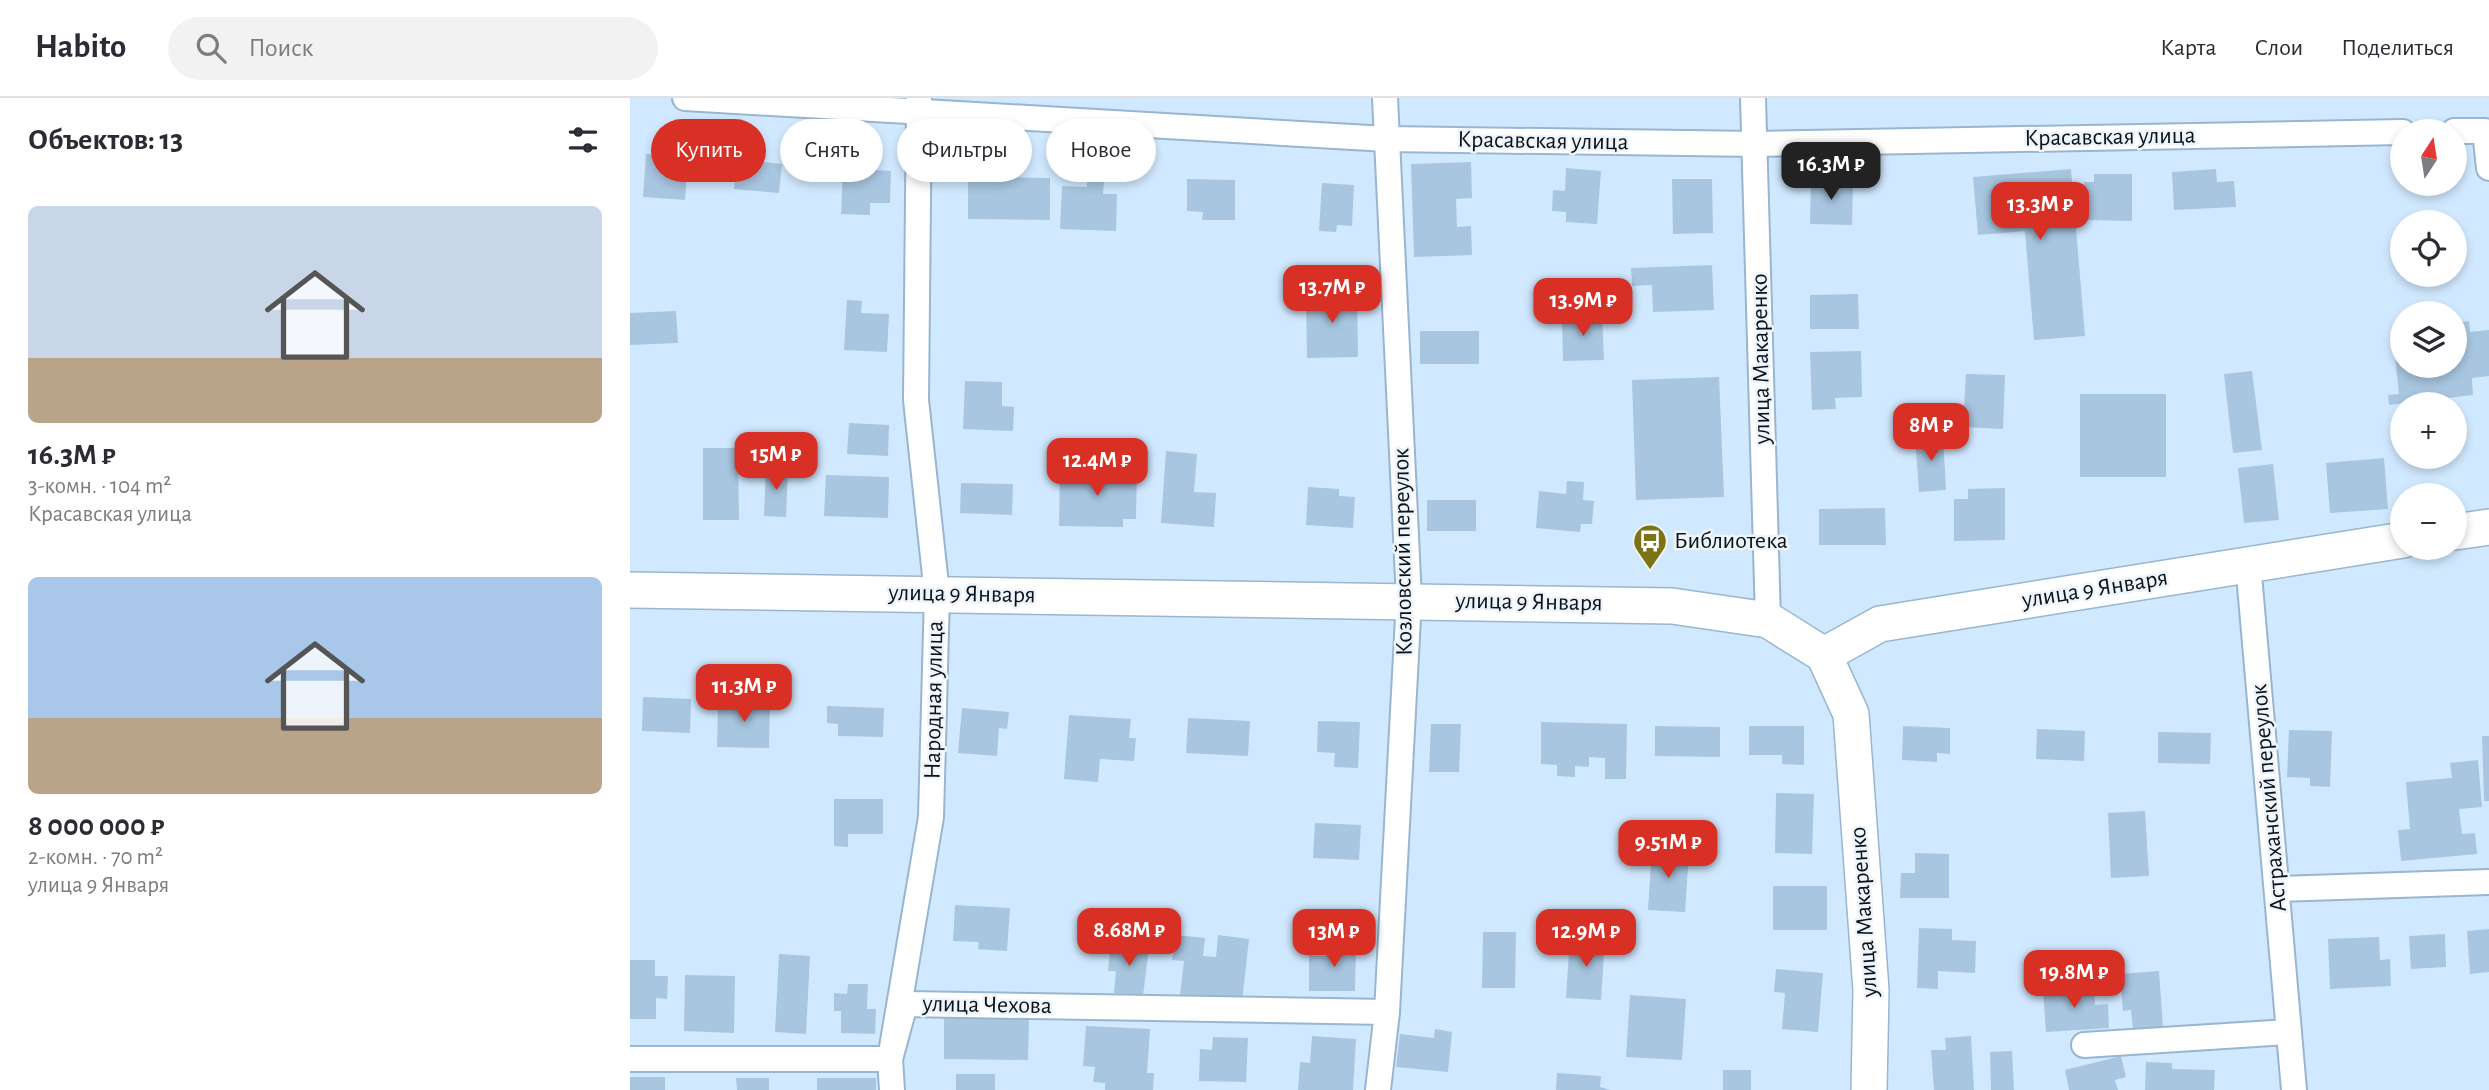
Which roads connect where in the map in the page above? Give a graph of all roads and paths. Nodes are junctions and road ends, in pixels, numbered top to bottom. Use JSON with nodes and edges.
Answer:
{"nodes":[{"id":1,"x":685,"y":98,"type":"edge"},
{"id":2,"x":1385,"y":98,"type":"edge"},
{"id":3,"x":1753,"y":98,"type":"edge"},
{"id":4,"x":919,"y":105,"type":"edge"},
{"id":5,"x":2468,"y":131,"type":"edge"},
{"id":6,"x":2390,"y":132,"type":"edge"},
{"id":7,"x":1387,"y":139,"type":"junction"},
{"id":8,"x":1756,"y":144,"type":"junction"},
{"id":9,"x":2489,"y":168,"type":"edge"},
{"id":10,"x":2489,"y":527,"type":"edge"},
{"id":11,"x":2467,"y":530,"type":"edge"},
{"id":12,"x":2390,"y":542,"type":"edge"},
{"id":13,"x":2248,"y":563,"type":"junction"},
{"id":14,"x":630,"y":590,"type":"edge"},
{"id":15,"x":937,"y":594,"type":"junction"},
{"id":16,"x":1409,"y":600,"type":"junction"},
{"id":17,"x":1768,"y":620,"type":"junction"},
{"id":18,"x":1824,"y":655,"type":"junction"},
{"id":19,"x":2489,"y":882,"type":"edge"},
{"id":20,"x":2278,"y":889,"type":"junction"},
{"id":21,"x":1387,"y":1012,"type":"junction"},
{"id":22,"x":2289,"y":1032,"type":"junction"},
{"id":23,"x":2084,"y":1045,"type":"dead end"},
{"id":24,"x":630,"y":1059,"type":"edge"},
{"id":25,"x":890,"y":1059,"type":"junction"},
{"id":26,"x":892,"y":1090,"type":"edge"},
{"id":27,"x":1378,"y":1090,"type":"edge"},
{"id":28,"x":1869,"y":1090,"type":"edge"},
{"id":29,"x":2294,"y":1090,"type":"edge"}],
"edges":[{"from":1,"to":4,"type":"street","name":"Красавская улица"},
{"from":2,"to":7,"type":"street","name":"Козловский переулок"},
{"from":3,"to":8,"type":"street","name":"улица Макаренко"},
{"from":4,"to":7,"type":"street","name":"Красавская улица"},
{"from":4,"to":15,"type":"street","name":"Народная улица"},
{"from":5,"to":9,"type":"street"},
{"from":6,"to":8,"type":"street","name":"Красавская улица"},
{"from":7,"to":8,"type":"street","name":"Красавская улица"},
{"from":7,"to":16,"type":"street","name":"Козловский переулок"},
{"from":8,"to":17,"type":"street","name":"улица Макаренко"},
{"from":10,"to":11,"type":"main road"},
{"from":12,"to":13,"type":"main road","name":"улица 9 Января"},
{"from":13,"to":18,"type":"main road","name":"улица 9 Января"},
{"from":13,"to":20,"type":"street","name":"Астраханский переулок"},
{"from":14,"to":15,"type":"main road","name":"улица 9 Января"},
{"from":15,"to":16,"type":"main road","name":"улица 9 Января"},
{"from":15,"to":25,"type":"street","name":"Народная улица"},
{"from":16,"to":17,"type":"main road","name":"улица 9 Января"},
{"from":16,"to":21,"type":"street","name":"Козловский переулок"},
{"from":17,"to":18,"type":"main road","name":"улица 9 Января"},
{"from":18,"to":28,"type":"main road","name":"улица Макаренко"},
{"from":19,"to":20,"type":"street"},
{"from":20,"to":22,"type":"street","name":"Астраханский переулок"},
{"from":21,"to":25,"type":"street","name":"улица Чехова"},
{"from":21,"to":27,"type":"street","name":"Козловский переулок"},
{"from":22,"to":23,"type":"street"},
{"from":22,"to":29,"type":"street","name":"Астраханский переулок"},
{"from":24,"to":25,"type":"street"},
{"from":25,"to":26,"type":"street","name":"Народная улица"}]}
